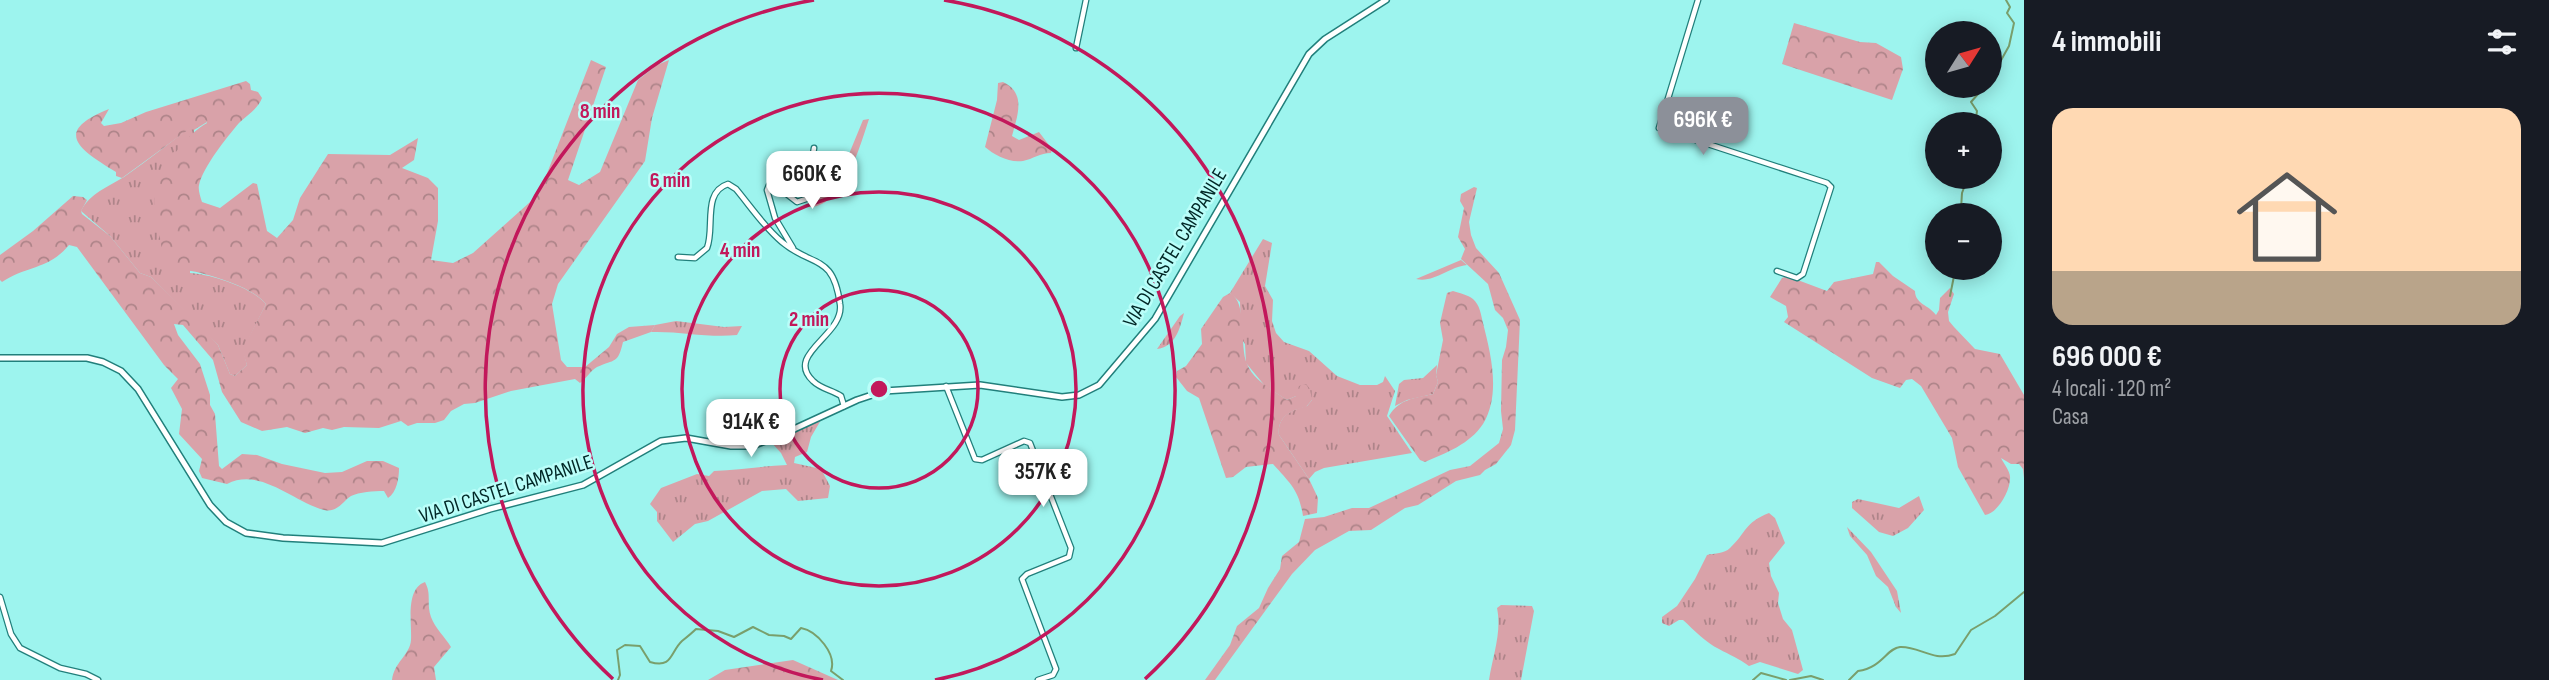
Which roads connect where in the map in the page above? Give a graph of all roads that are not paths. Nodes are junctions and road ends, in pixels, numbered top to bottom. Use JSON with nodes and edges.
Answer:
{"nodes":[{"id":1,"x":1086,"y":0,"type":"edge"},
{"id":2,"x":1386,"y":0,"type":"edge"},
{"id":3,"x":1698,"y":0,"type":"edge"},
{"id":4,"x":1076,"y":48,"type":"dead end"},
{"id":5,"x":814,"y":148,"type":"dead end"},
{"id":6,"x":796,"y":251,"type":"junction"},
{"id":7,"x":678,"y":257,"type":"dead end"},
{"id":8,"x":1777,"y":271,"type":"dead end"},
{"id":9,"x":0,"y":358,"type":"edge"},
{"id":10,"x":946,"y":386,"type":"junction"},
{"id":11,"x":844,"y":406,"type":"junction"},
{"id":12,"x":0,"y":597,"type":"edge"},
{"id":13,"x":98,"y":680,"type":"edge"},
{"id":14,"x":1038,"y":680,"type":"edge"}],
"edges":[{"from":1,"to":4,"type":"street"},
{"from":2,"to":10,"type":"street","name":"VIA DI CASTEL CAMPANILE"},
{"from":3,"to":8,"type":"street"},
{"from":5,"to":6,"type":"street"},
{"from":6,"to":7,"type":"street"},
{"from":6,"to":11,"type":"street"},
{"from":9,"to":11,"type":"street","name":"VIA DI CASTEL CAMPANILE"},
{"from":10,"to":11,"type":"street","name":"VIA DI CASTEL CAMPANILE"},
{"from":10,"to":14,"type":"street"},
{"from":12,"to":13,"type":"street"}]}
